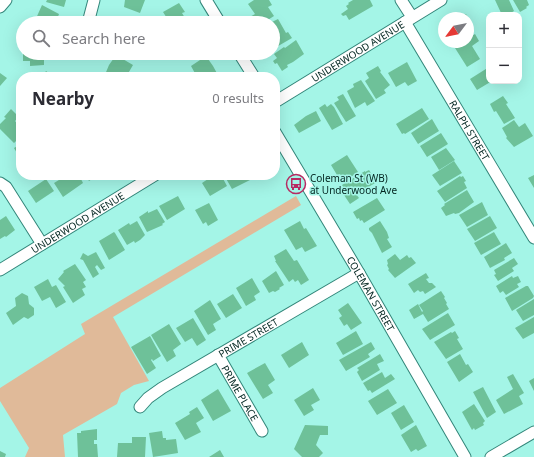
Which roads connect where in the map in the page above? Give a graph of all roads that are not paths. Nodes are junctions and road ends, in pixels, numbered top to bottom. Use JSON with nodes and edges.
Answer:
{"nodes":[{"id":1,"x":6,"y":0,"type":"edge"},
{"id":2,"x":94,"y":0,"type":"edge"},
{"id":3,"x":206,"y":0,"type":"edge"},
{"id":4,"x":401,"y":0,"type":"edge"},
{"id":5,"x":441,"y":0,"type":"edge"},
{"id":6,"x":0,"y":7,"type":"edge"},
{"id":7,"x":90,"y":16,"type":"edge"},
{"id":8,"x":216,"y":16,"type":"edge"},
{"id":9,"x":409,"y":20,"type":"junction"},
{"id":10,"x":243,"y":60,"type":"edge"},
{"id":11,"x":251,"y":72,"type":"edge"},
{"id":12,"x":280,"y":99,"type":"edge"},
{"id":13,"x":280,"y":140,"type":"edge"},
{"id":14,"x":148,"y":180,"type":"edge"},
{"id":15,"x":0,"y":183,"type":"edge"},
{"id":16,"x":534,"y":238,"type":"edge"},
{"id":17,"x":42,"y":244,"type":"junction"},
{"id":18,"x":0,"y":270,"type":"edge"},
{"id":19,"x":359,"y":273,"type":"junction"},
{"id":20,"x":218,"y":355,"type":"junction"},
{"id":21,"x":140,"y":407,"type":"dead end"},
{"id":22,"x":262,"y":431,"type":"dead end"},
{"id":23,"x":534,"y":432,"type":"edge"},
{"id":24,"x":465,"y":457,"type":"edge"},
{"id":25,"x":491,"y":457,"type":"edge"}],
"edges":[{"from":1,"to":6,"type":"street"},
{"from":2,"to":7,"type":"street"},
{"from":3,"to":8,"type":"street"},
{"from":4,"to":9,"type":"street","name":"RALPH STREET"},
{"from":5,"to":9,"type":"street","name":"UNDERWOOD AVENUE"},
{"from":9,"to":12,"type":"street","name":"UNDERWOOD AVENUE"},
{"from":9,"to":16,"type":"street","name":"RALPH STREET"},
{"from":10,"to":11,"type":"street"},
{"from":13,"to":19,"type":"street","name":"COLEMAN STREET"},
{"from":14,"to":17,"type":"street","name":"UNDERWOOD AVENUE"},
{"from":15,"to":17,"type":"street"},
{"from":17,"to":18,"type":"street","name":"UNDERWOOD AVENUE"},
{"from":19,"to":20,"type":"street","name":"PRIME STREET"},
{"from":19,"to":24,"type":"street","name":"COLEMAN STREET"},
{"from":20,"to":21,"type":"street","name":"PRIME STREET"},
{"from":20,"to":22,"type":"street","name":"PRIME PLACE"},
{"from":23,"to":25,"type":"street"}]}
